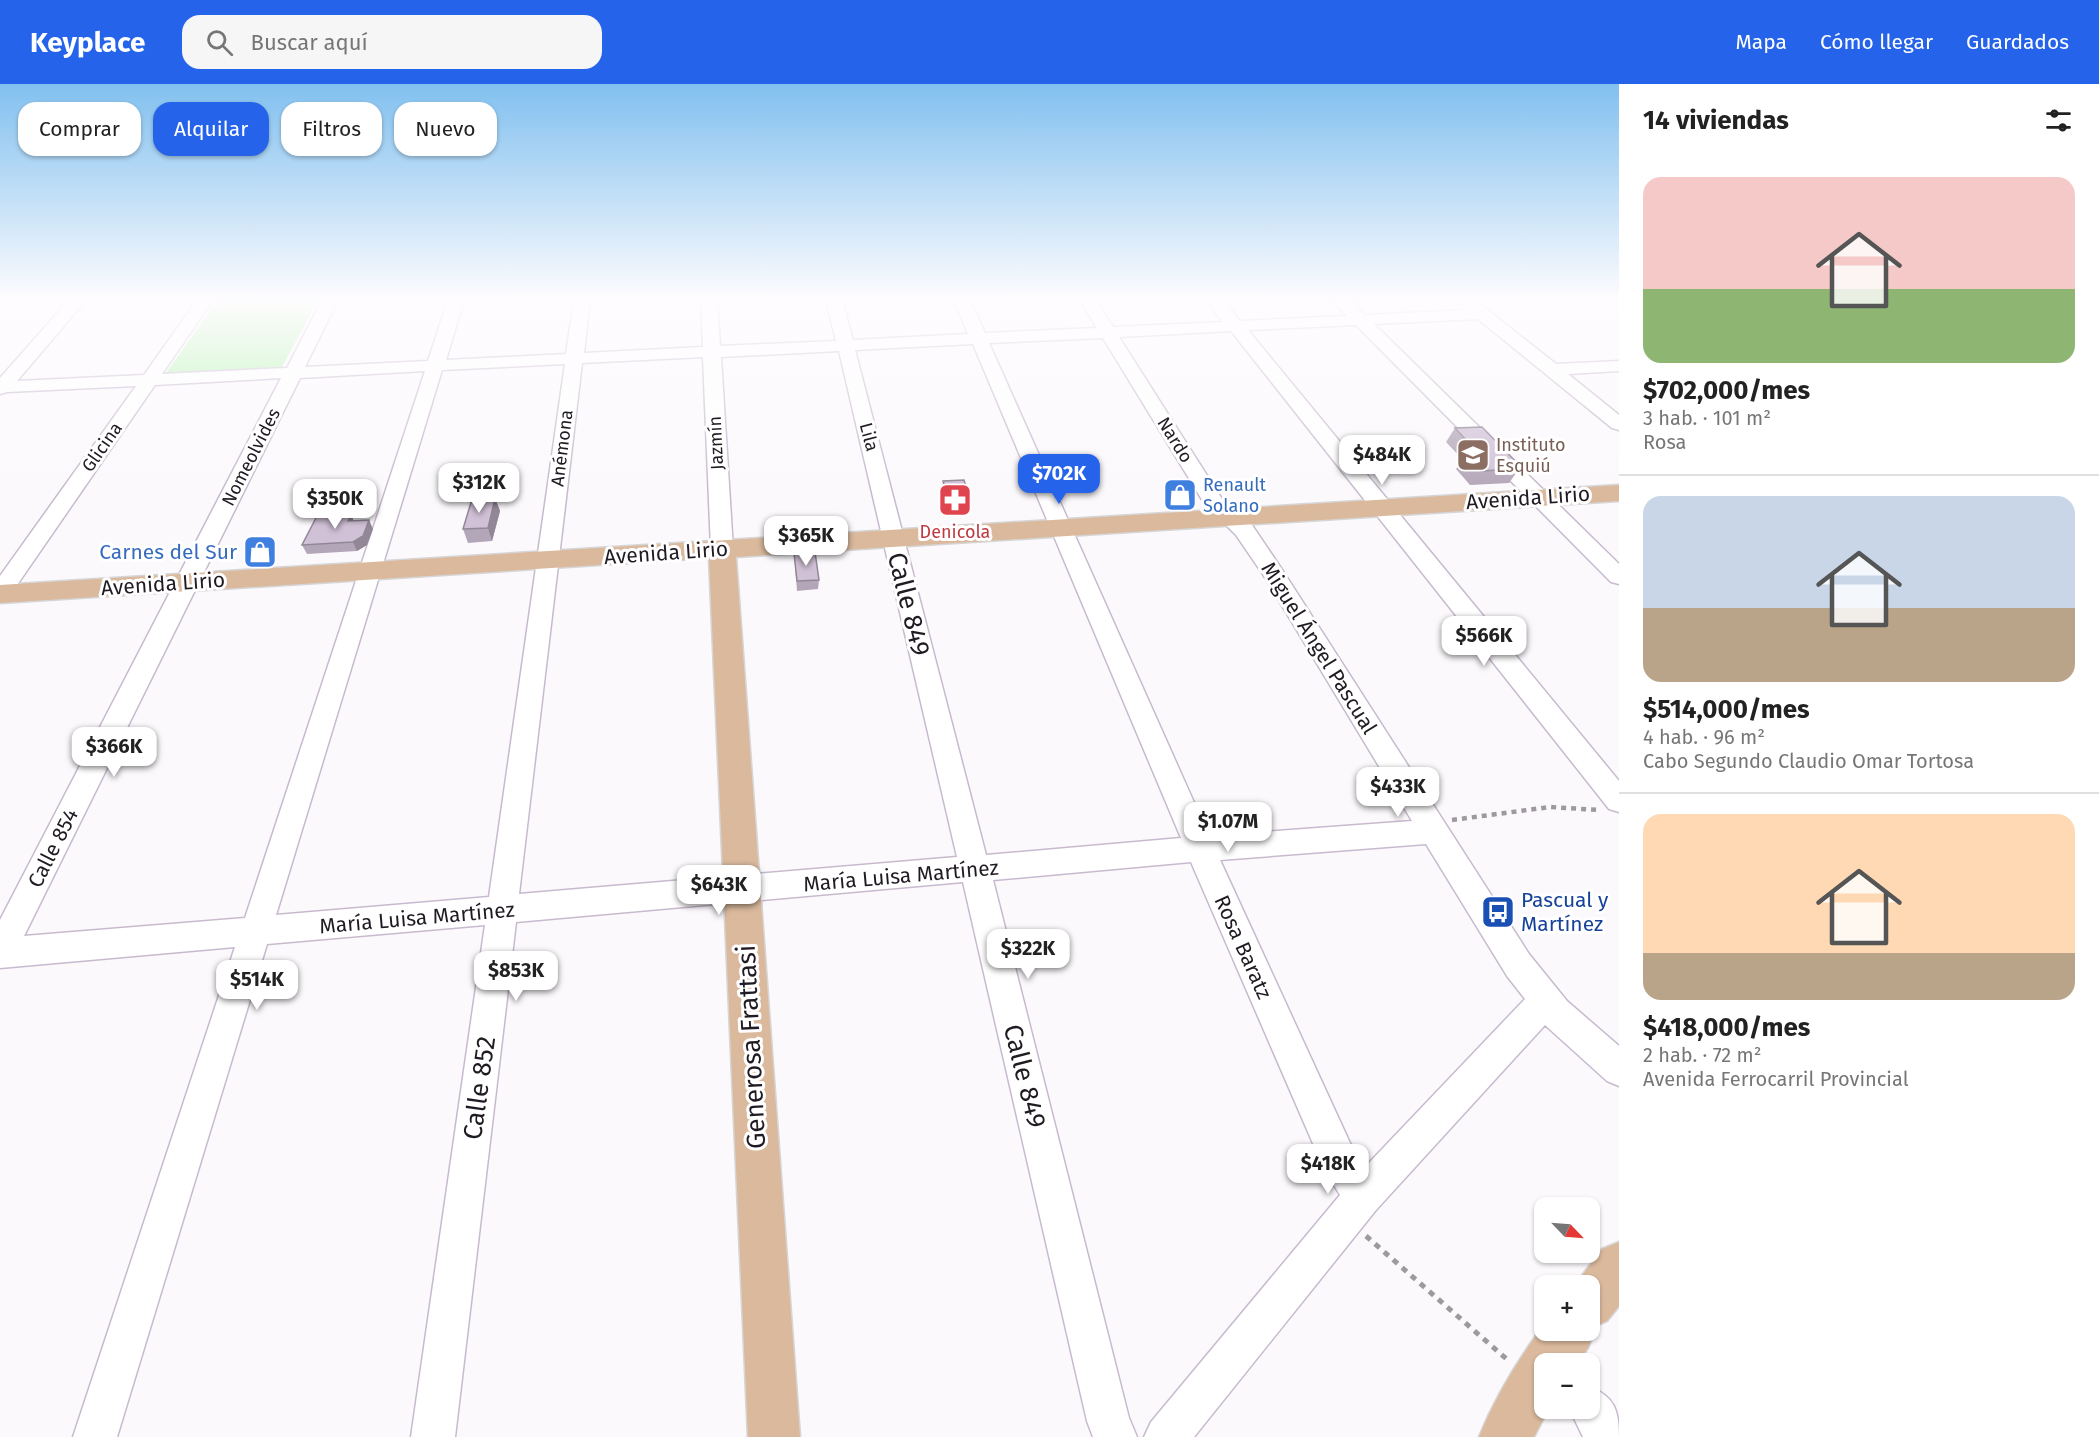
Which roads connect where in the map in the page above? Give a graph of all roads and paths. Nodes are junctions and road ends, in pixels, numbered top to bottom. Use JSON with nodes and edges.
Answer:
{"nodes":[{"id":1,"x":23,"y":363,"type":"edge"},
{"id":2,"x":161,"y":363,"type":"edge"},
{"id":3,"x":298,"y":363,"type":"edge"},
{"id":4,"x":436,"y":363,"type":"edge"},
{"id":5,"x":511,"y":363,"type":"edge"},
{"id":6,"x":573,"y":363,"type":"edge"},
{"id":7,"x":712,"y":363,"type":"edge"},
{"id":8,"x":850,"y":363,"type":"edge"},
{"id":9,"x":990,"y":363,"type":"edge"},
{"id":10,"x":1127,"y":363,"type":"edge"},
{"id":11,"x":1265,"y":363,"type":"edge"},
{"id":12,"x":1403,"y":363,"type":"edge"},
{"id":13,"x":1542,"y":363,"type":"edge"},
{"id":14,"x":1619,"y":366,"type":"edge"},
{"id":15,"x":435,"y":367,"type":"junction"},
{"id":16,"x":1551,"y":370,"type":"junction"},
{"id":17,"x":292,"y":374,"type":"junction"},
{"id":18,"x":149,"y":380,"type":"junction"},
{"id":19,"x":1,"y":388,"type":"edge"},
{"id":20,"x":1619,"y":424,"type":"edge"},
{"id":21,"x":1619,"y":493,"type":"edge"},
{"id":22,"x":1539,"y":498,"type":"junction"},
{"id":23,"x":1382,"y":507,"type":"junction"},
{"id":24,"x":1228,"y":516,"type":"junction"},
{"id":25,"x":1060,"y":527,"type":"junction"},
{"id":26,"x":893,"y":540,"type":"junction"},
{"id":27,"x":722,"y":549,"type":"junction"},
{"id":28,"x":548,"y":560,"type":"junction"},
{"id":29,"x":372,"y":571,"type":"junction"},
{"id":30,"x":1619,"y":577,"type":"edge"},
{"id":31,"x":188,"y":583,"type":"junction"},
{"id":32,"x":0,"y":594,"type":"edge"},
{"id":33,"x":1613,"y":805,"type":"edge"},
{"id":34,"x":1433,"y":831,"type":"junction"},
{"id":35,"x":1200,"y":849,"type":"junction"},
{"id":36,"x":975,"y":868,"type":"junction"},
{"id":37,"x":742,"y":890,"type":"junction"},
{"id":38,"x":503,"y":911,"type":"junction"},
{"id":39,"x":255,"y":932,"type":"junction"},
{"id":40,"x":0,"y":953,"type":"edge"},
{"id":41,"x":1545,"y":1001,"type":"junction"},
{"id":42,"x":1619,"y":1069,"type":"edge"},
{"id":43,"x":1354,"y":1208,"type":"junction"},
{"id":44,"x":1619,"y":1266,"type":"edge"},
{"id":45,"x":1600,"y":1291,"type":"edge"},
{"id":46,"x":1539,"y":1353,"type":"edge"},
{"id":47,"x":1534,"y":1387,"type":"edge"},
{"id":48,"x":1597,"y":1419,"type":"edge"},
{"id":49,"x":95,"y":1437,"type":"edge"},
{"id":50,"x":433,"y":1437,"type":"edge"},
{"id":51,"x":774,"y":1437,"type":"edge"},
{"id":52,"x":1115,"y":1437,"type":"edge"},
{"id":53,"x":1166,"y":1437,"type":"edge"},
{"id":54,"x":1505,"y":1437,"type":"edge"},
{"id":55,"x":1608,"y":1437,"type":"edge"}],
"edges":[{"from":1,"to":19,"type":"street"},
{"from":2,"to":18,"type":"street","name":"Glicina"},
{"from":3,"to":17,"type":"street","name":"Nomeolvides"},
{"from":4,"to":15,"type":"street"},
{"from":5,"to":15,"type":"street"},
{"from":6,"to":28,"type":"street","name":"Anémona"},
{"from":7,"to":27,"type":"street","name":"Jazmín"},
{"from":8,"to":26,"type":"street","name":"Lila"},
{"from":9,"to":25,"type":"street","name":"Rosa Baratz"},
{"from":10,"to":24,"type":"street","name":"Nardo"},
{"from":11,"to":23,"type":"street"},
{"from":12,"to":22,"type":"street"},
{"from":13,"to":16,"type":"street"},
{"from":14,"to":16,"type":"street"},
{"from":15,"to":17,"type":"street"},
{"from":15,"to":29,"type":"street"},
{"from":16,"to":20,"type":"street"},
{"from":17,"to":18,"type":"street"},
{"from":17,"to":31,"type":"street","name":"Nomeolvides"},
{"from":18,"to":19,"type":"street"},
{"from":18,"to":32,"type":"street","name":"Glicina"},
{"from":21,"to":22,"type":"main road","name":"Avenida Lirio"},
{"from":22,"to":23,"type":"main road","name":"Avenida Lirio"},
{"from":22,"to":30,"type":"street"},
{"from":23,"to":24,"type":"main road","name":"Avenida Lirio"},
{"from":23,"to":33,"type":"street"},
{"from":24,"to":25,"type":"main road","name":"Avenida Lirio"},
{"from":24,"to":34,"type":"street","name":"Miguel Ángel Pascual"},
{"from":25,"to":26,"type":"main road","name":"Avenida Lirio"},
{"from":25,"to":35,"type":"street","name":"Rosa Baratz"},
{"from":26,"to":27,"type":"main road","name":"Avenida Lirio"},
{"from":26,"to":36,"type":"street","name":"Calle 849"},
{"from":27,"to":28,"type":"main road","name":"Avenida Lirio"},
{"from":27,"to":37,"type":"main road","name":"Generosa Frattasi"},
{"from":28,"to":29,"type":"main road","name":"Avenida Lirio"},
{"from":28,"to":38,"type":"street","name":"Calle 852"},
{"from":29,"to":31,"type":"main road","name":"Avenida Lirio"},
{"from":29,"to":39,"type":"street"},
{"from":31,"to":32,"type":"main road","name":"Avenida Lirio"},
{"from":31,"to":40,"type":"street","name":"Calle 854"},
{"from":33,"to":34,"type":"path"},
{"from":34,"to":35,"type":"street","name":"María Luisa Martínez"},
{"from":34,"to":41,"type":"street","name":"Miguel Ángel Pascual"},
{"from":35,"to":36,"type":"street","name":"María Luisa Martínez"},
{"from":35,"to":43,"type":"street","name":"Rosa Baratz"},
{"from":36,"to":37,"type":"street","name":"María Luisa Martínez"},
{"from":36,"to":52,"type":"street","name":"Calle 849"},
{"from":37,"to":38,"type":"street","name":"María Luisa Martínez"},
{"from":37,"to":51,"type":"main road","name":"Generosa Frattasi"},
{"from":38,"to":39,"type":"street","name":"María Luisa Martínez"},
{"from":38,"to":50,"type":"street","name":"Calle 852"},
{"from":39,"to":40,"type":"street","name":"María Luisa Martínez"},
{"from":39,"to":49,"type":"street"},
{"from":41,"to":42,"type":"street","name":"Miguel Ángel Pascual"},
{"from":41,"to":43,"type":"street"},
{"from":43,"to":46,"type":"path"},
{"from":43,"to":53,"type":"street"},
{"from":44,"to":45,"type":"main road"},
{"from":47,"to":54,"type":"main road"},
{"from":48,"to":55,"type":"street"}]}
